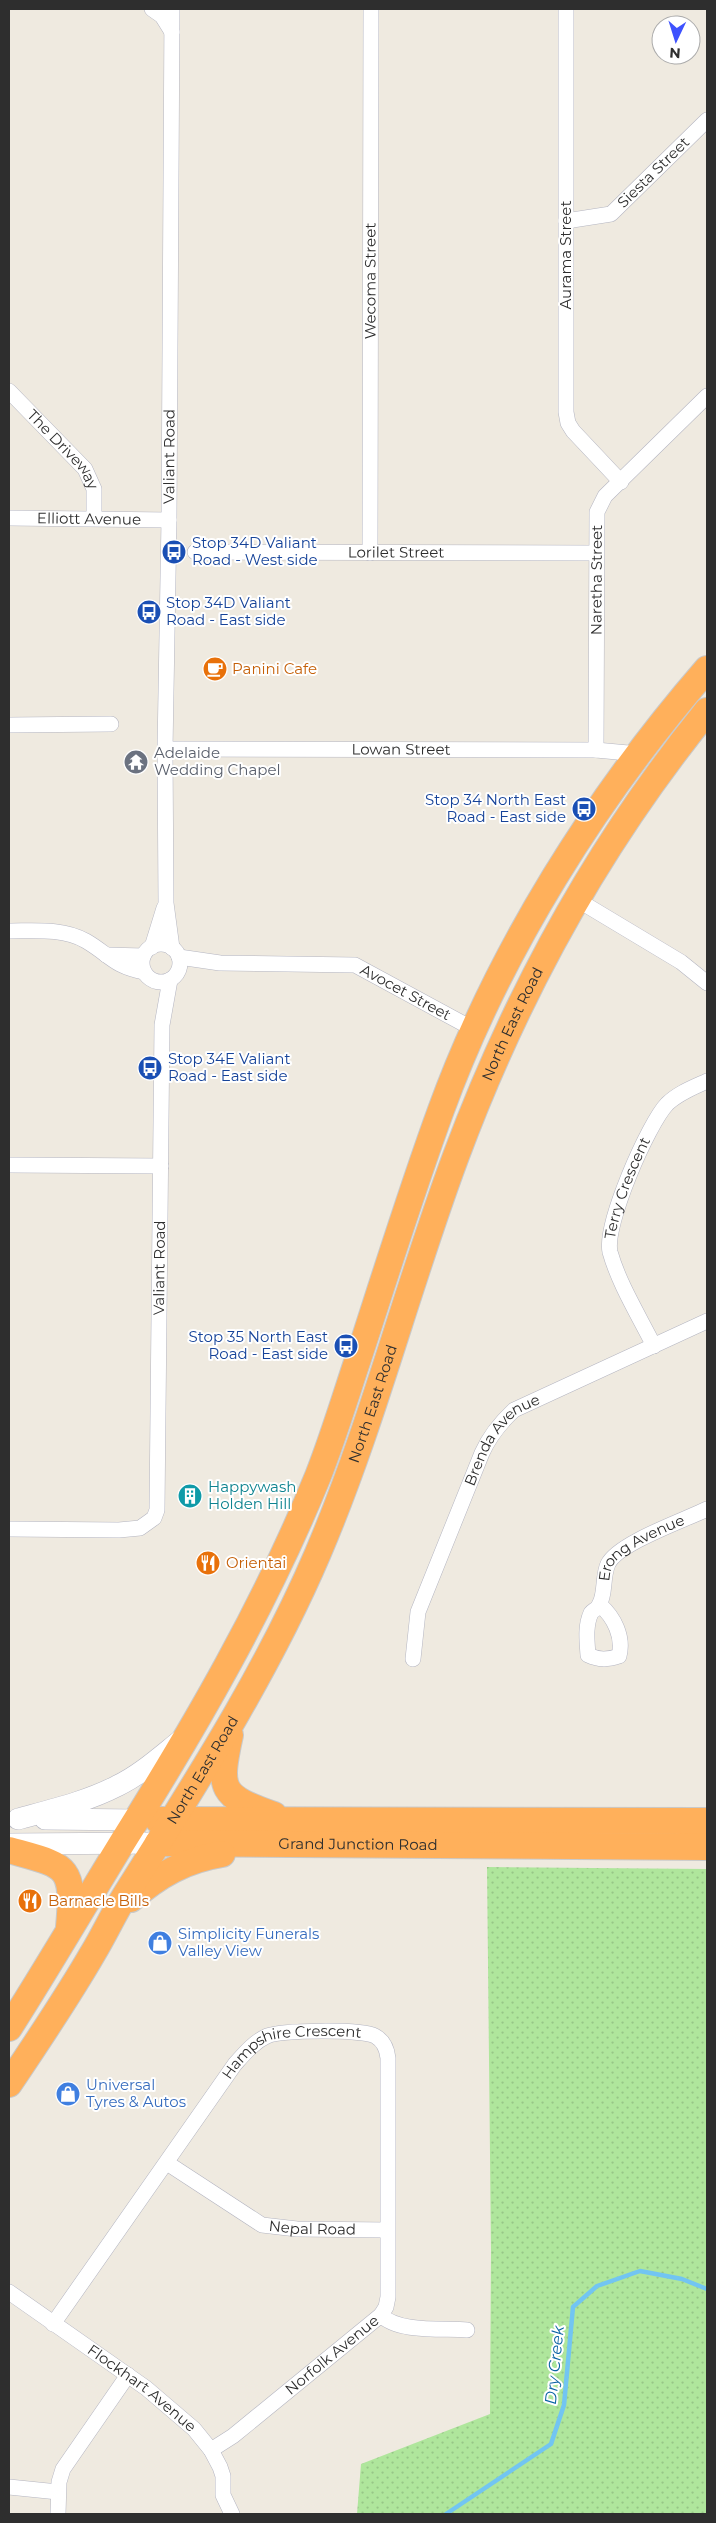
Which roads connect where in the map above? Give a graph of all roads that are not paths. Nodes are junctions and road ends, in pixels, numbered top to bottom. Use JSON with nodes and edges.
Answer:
{"nodes":[{"id":1,"x":152,"y":9,"type":"edge"},
{"id":2,"x":172,"y":9,"type":"edge"},
{"id":3,"x":371,"y":9,"type":"edge"},
{"id":4,"x":566,"y":9,"type":"edge"},
{"id":5,"x":172,"y":34,"type":"junction"},
{"id":6,"x":707,"y":120,"type":"edge"},
{"id":7,"x":566,"y":221,"type":"junction"},
{"id":8,"x":9,"y":392,"type":"edge"},
{"id":9,"x":707,"y":396,"type":"edge"},
{"id":10,"x":621,"y":482,"type":"junction"},
{"id":11,"x":9,"y":518,"type":"edge"},
{"id":12,"x":94,"y":518,"type":"junction"},
{"id":13,"x":169,"y":520,"type":"junction"},
{"id":14,"x":195,"y":552,"type":"dead end"},
{"id":15,"x":370,"y":553,"type":"junction"},
{"id":16,"x":596,"y":554,"type":"junction"},
{"id":17,"x":707,"y":669,"type":"edge"},
{"id":18,"x":700,"y":721,"type":"edge"},
{"id":19,"x":111,"y":724,"type":"dead end"},
{"id":20,"x":9,"y":725,"type":"edge"},
{"id":21,"x":164,"y":749,"type":"junction"},
{"id":22,"x":596,"y":750,"type":"junction"},
{"id":23,"x":639,"y":754,"type":"junction"},
{"id":24,"x":645,"y":791,"type":"junction"},
{"id":25,"x":576,"y":899,"type":"junction"},
{"id":26,"x":166,"y":903,"type":"junction"},
{"id":27,"x":9,"y":931,"type":"edge"},
{"id":28,"x":148,"y":951,"type":"junction"},
{"id":29,"x":175,"y":952,"type":"junction"},
{"id":30,"x":104,"y":955,"type":"junction"},
{"id":31,"x":220,"y":963,"type":"junction"},
{"id":32,"x":149,"y":976,"type":"junction"},
{"id":33,"x":174,"y":976,"type":"junction"},
{"id":34,"x":707,"y":983,"type":"edge"},
{"id":35,"x":516,"y":1013,"type":"junction"},
{"id":36,"x":162,"y":1025,"type":"junction"},
{"id":37,"x":475,"y":1030,"type":"junction"},
{"id":38,"x":486,"y":1081,"type":"junction"},
{"id":39,"x":707,"y":1081,"type":"edge"},
{"id":40,"x":9,"y":1165,"type":"edge"},
{"id":41,"x":161,"y":1166,"type":"junction"},
{"id":42,"x":707,"y":1321,"type":"edge"},
{"id":43,"x":654,"y":1346,"type":"junction"},
{"id":44,"x":707,"y":1509,"type":"edge"},
{"id":45,"x":9,"y":1529,"type":"edge"},
{"id":46,"x":600,"y":1605,"type":"dead end"},
{"id":47,"x":413,"y":1659,"type":"dead end"},
{"id":48,"x":234,"y":1717,"type":"junction"},
{"id":49,"x":188,"y":1736,"type":"junction"},
{"id":50,"x":13,"y":1819,"type":"edge"},
{"id":51,"x":137,"y":1820,"type":"junction"},
{"id":52,"x":172,"y":1820,"type":"junction"},
{"id":53,"x":514,"y":1821,"type":"junction"},
{"id":54,"x":707,"y":1821,"type":"edge"},
{"id":55,"x":287,"y":1832,"type":"junction"},
{"id":56,"x":158,"y":1843,"type":"junction"},
{"id":57,"x":9,"y":1844,"type":"edge"},
{"id":58,"x":121,"y":1844,"type":"junction"},
{"id":59,"x":514,"y":1846,"type":"junction"},
{"id":60,"x":707,"y":1847,"type":"edge"},
{"id":61,"x":9,"y":1850,"type":"edge"},
{"id":62,"x":115,"y":1913,"type":"junction"},
{"id":63,"x":68,"y":1933,"type":"junction"},
{"id":64,"x":9,"y":2028,"type":"edge"},
{"id":65,"x":9,"y":2084,"type":"edge"},
{"id":66,"x":167,"y":2163,"type":"junction"},
{"id":67,"x":387,"y":2230,"type":"junction"},
{"id":68,"x":9,"y":2292,"type":"edge"},
{"id":69,"x":381,"y":2315,"type":"junction"},
{"id":70,"x":53,"y":2324,"type":"junction"},
{"id":71,"x":468,"y":2330,"type":"dead end"},
{"id":72,"x":128,"y":2375,"type":"junction"},
{"id":73,"x":211,"y":2450,"type":"junction"},
{"id":74,"x":9,"y":2487,"type":"edge"},
{"id":75,"x":58,"y":2492,"type":"junction"},
{"id":76,"x":58,"y":2514,"type":"edge"},
{"id":77,"x":232,"y":2514,"type":"edge"}],
"edges":[{"from":1,"to":5,"type":"street"},
{"from":2,"to":5,"type":"street","name":"Valiant Road"},
{"from":3,"to":15,"type":"street","name":"Wecoma Street"},
{"from":4,"to":7,"type":"street","name":"Aurama Street"},
{"from":5,"to":13,"type":"street","name":"Valiant Road"},
{"from":6,"to":7,"type":"street","name":"Siesta Street"},
{"from":7,"to":10,"type":"street","name":"Aurama Street"},
{"from":8,"to":12,"type":"street","name":"The Driveway"},
{"from":9,"to":10,"type":"street","name":"Naretha Street"},
{"from":10,"to":16,"type":"street","name":"Naretha Street"},
{"from":11,"to":12,"type":"street","name":"Elliott Avenue"},
{"from":12,"to":13,"type":"street","name":"Elliott Avenue"},
{"from":13,"to":21,"type":"street","name":"Valiant Road"},
{"from":14,"to":15,"type":"street","name":"Lorilet Street"},
{"from":15,"to":16,"type":"street","name":"Lorilet Street"},
{"from":16,"to":22,"type":"street","name":"Naretha Street"},
{"from":17,"to":23,"type":"highway","name":"North East Road"},
{"from":18,"to":23,"type":"highway"},
{"from":18,"to":24,"type":"highway","name":"North East Road"},
{"from":19,"to":20,"type":"street"},
{"from":21,"to":22,"type":"street","name":"Lowan Street"},
{"from":21,"to":26,"type":"street","name":"Valiant Road"},
{"from":22,"to":23,"type":"street","name":"Lowan Street"},
{"from":23,"to":24,"type":"highway"},
{"from":23,"to":37,"type":"highway","name":"North East Road"},
{"from":24,"to":25,"type":"highway","name":"North East Road"},
{"from":25,"to":34,"type":"street"},
{"from":25,"to":35,"type":"highway","name":"North East Road"},
{"from":26,"to":28,"type":"street","name":"Valiant Road"},
{"from":26,"to":29,"type":"street","name":"Valiant Road"},
{"from":27,"to":30,"type":"street"},
{"from":28,"to":29,"type":"street"},
{"from":28,"to":30,"type":"street"},
{"from":28,"to":32,"type":"street"},
{"from":29,"to":31,"type":"street","name":"Avocet Street"},
{"from":29,"to":33,"type":"street"},
{"from":30,"to":32,"type":"street"},
{"from":31,"to":33,"type":"street","name":"Avocet Street"},
{"from":31,"to":37,"type":"street","name":"Avocet Street"},
{"from":32,"to":33,"type":"street"},
{"from":32,"to":36,"type":"street","name":"Valiant Road"},
{"from":33,"to":36,"type":"street","name":"Valiant Road"},
{"from":35,"to":37,"type":"highway"},
{"from":35,"to":38,"type":"highway","name":"North East Road"},
{"from":36,"to":41,"type":"street","name":"Valiant Road"},
{"from":37,"to":38,"type":"highway"},
{"from":37,"to":49,"type":"highway","name":"North East Road"},
{"from":38,"to":48,"type":"highway","name":"North East Road"},
{"from":39,"to":43,"type":"street","name":"Terry Crescent"},
{"from":40,"to":41,"type":"street"},
{"from":41,"to":45,"type":"street","name":"Valiant Road"},
{"from":42,"to":43,"type":"street","name":"Brenda Avenue"},
{"from":43,"to":47,"type":"street","name":"Brenda Avenue"},
{"from":44,"to":46,"type":"street","name":"Erong Avenue"},
{"from":48,"to":52,"type":"highway","name":"North East Road"},
{"from":48,"to":55,"type":"highway"},
{"from":49,"to":50,"type":"main road"},
{"from":49,"to":51,"type":"highway","name":"North East Road"},
{"from":50,"to":51,"type":"main road","name":"Grand Junction Road"},
{"from":51,"to":52,"type":"highway","name":"Grand Junction Road"},
{"from":51,"to":58,"type":"highway","name":"North East Road"},
{"from":52,"to":55,"type":"highway","name":"Grand Junction Road"},
{"from":52,"to":56,"type":"highway","name":"North East Road"},
{"from":53,"to":54,"type":"highway","name":"Grand Junction Road"},
{"from":53,"to":55,"type":"highway","name":"Grand Junction Road"},
{"from":53,"to":59,"type":"highway"},
{"from":55,"to":56,"type":"highway","name":"Grand Junction Road"},
{"from":55,"to":59,"type":"highway","name":"Grand Junction Road"},
{"from":55,"to":62,"type":"highway"},
{"from":56,"to":58,"type":"main road","name":"Grand Junction Road"},
{"from":56,"to":62,"type":"highway","name":"North East Road"},
{"from":57,"to":58,"type":"main road","name":"Grand Junction Road"},
{"from":58,"to":63,"type":"highway","name":"North East Road"},
{"from":59,"to":60,"type":"highway","name":"Grand Junction Road"},
{"from":61,"to":63,"type":"highway"},
{"from":62,"to":65,"type":"highway","name":"North East Road"},
{"from":63,"to":64,"type":"highway","name":"North East Road"},
{"from":66,"to":67,"type":"street","name":"Nepal Road"},
{"from":66,"to":67,"type":"street","name":"Hampshire Crescent"},
{"from":66,"to":70,"type":"street","name":"Hampshire Crescent"},
{"from":67,"to":69,"type":"street","name":"Hampshire Crescent"},
{"from":68,"to":70,"type":"street","name":"Flockhart Avenue"},
{"from":69,"to":71,"type":"street","name":"Norfolk Avenue"},
{"from":69,"to":73,"type":"street","name":"Norfolk Avenue"},
{"from":70,"to":72,"type":"street","name":"Flockhart Avenue"},
{"from":72,"to":73,"type":"street","name":"Flockhart Avenue"},
{"from":72,"to":75,"type":"street"},
{"from":73,"to":77,"type":"street","name":"Flockhart Avenue"},
{"from":74,"to":75,"type":"street"},
{"from":75,"to":76,"type":"street"}]}
